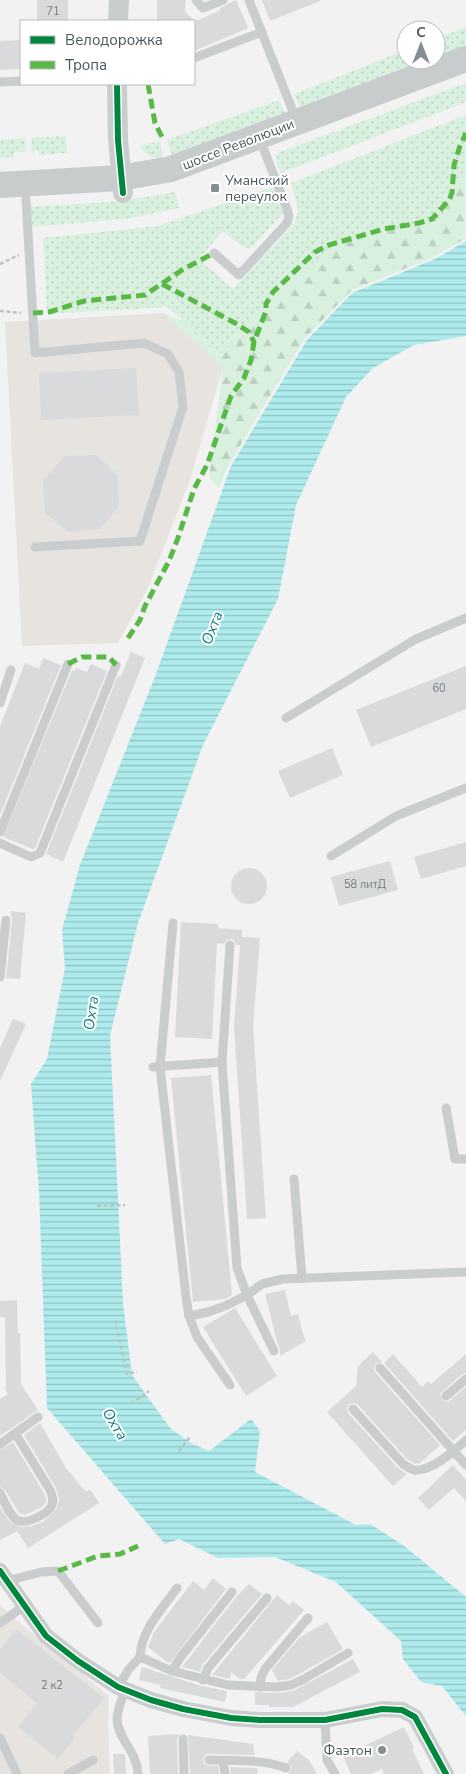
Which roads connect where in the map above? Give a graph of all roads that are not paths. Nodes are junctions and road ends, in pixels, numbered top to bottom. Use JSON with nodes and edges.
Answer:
{"nodes":[{"id":1,"x":119,"y":0,"type":"edge"},
{"id":2,"x":196,"y":0,"type":"edge"},
{"id":3,"x":223,"y":0,"type":"edge"},
{"id":4,"x":249,"y":0,"type":"edge"},
{"id":5,"x":118,"y":20,"type":"edge"},
{"id":6,"x":262,"y":32,"type":"junction"},
{"id":7,"x":195,"y":58,"type":"edge"},
{"id":8,"x":466,"y":59,"type":"edge"},
{"id":9,"x":466,"y":74,"type":"edge"},
{"id":10,"x":20,"y":81,"type":"edge"},
{"id":11,"x":0,"y":82,"type":"edge"},
{"id":12,"x":117,"y":85,"type":"edge"},
{"id":13,"x":297,"y":122,"type":"junction"},
{"id":14,"x":264,"y":150,"type":"junction"},
{"id":15,"x":0,"y":185,"type":"edge"},
{"id":16,"x":121,"y":185,"type":"junction"},
{"id":17,"x":26,"y":198,"type":"junction"},
{"id":18,"x":0,"y":200,"type":"edge"},
{"id":19,"x":214,"y":253,"type":"dead end"},
{"id":20,"x":35,"y":547,"type":"dead end"},
{"id":21,"x":466,"y":618,"type":"edge"},
{"id":22,"x":68,"y":664,"type":"dead end"},
{"id":23,"x":116,"y":665,"type":"dead end"},
{"id":24,"x":10,"y":670,"type":"dead end"},
{"id":25,"x":1,"y":700,"type":"edge"},
{"id":26,"x":286,"y":718,"type":"dead end"},
{"id":27,"x":466,"y":788,"type":"edge"},
{"id":28,"x":0,"y":832,"type":"edge"},
{"id":29,"x":0,"y":842,"type":"edge"},
{"id":30,"x":330,"y":856,"type":"dead end"},
{"id":31,"x":6,"y":920,"type":"dead end"},
{"id":32,"x":173,"y":923,"type":"dead end"},
{"id":33,"x":230,"y":945,"type":"dead end"},
{"id":34,"x":0,"y":977,"type":"edge"},
{"id":35,"x":222,"y":1062,"type":"junction"},
{"id":36,"x":156,"y":1067,"type":"junction"},
{"id":37,"x":446,"y":1108,"type":"dead end"},
{"id":38,"x":466,"y":1159,"type":"edge"},
{"id":39,"x":294,"y":1179,"type":"dead end"},
{"id":40,"x":466,"y":1272,"type":"edge"},
{"id":41,"x":302,"y":1278,"type":"junction"},
{"id":42,"x":247,"y":1295,"type":"junction"},
{"id":43,"x":189,"y":1316,"type":"junction"},
{"id":44,"x":274,"y":1351,"type":"dead end"},
{"id":45,"x":380,"y":1368,"type":"dead end"},
{"id":46,"x":466,"y":1379,"type":"edge"},
{"id":47,"x":230,"y":1385,"type":"dead end"},
{"id":48,"x":446,"y":1396,"type":"dead end"},
{"id":49,"x":353,"y":1409,"type":"dead end"},
{"id":50,"x":38,"y":1418,"type":"dead end"},
{"id":51,"x":15,"y":1433,"type":"junction"},
{"id":52,"x":466,"y":1440,"type":"edge"},
{"id":53,"x":0,"y":1444,"type":"edge"},
{"id":54,"x":454,"y":1452,"type":"junction"},
{"id":55,"x":466,"y":1465,"type":"edge"},
{"id":56,"x":0,"y":1493,"type":"edge"},
{"id":57,"x":3,"y":1576,"type":"edge"},
{"id":58,"x":177,"y":1588,"type":"dead end"},
{"id":59,"x":232,"y":1592,"type":"dead end"},
{"id":60,"x":267,"y":1598,"type":"dead end"},
{"id":61,"x":24,"y":1606,"type":"junction"},
{"id":62,"x":308,"y":1618,"type":"dead end"},
{"id":63,"x":0,"y":1623,"type":"edge"},
{"id":64,"x":98,"y":1623,"type":"dead end"},
{"id":65,"x":348,"y":1653,"type":"dead end"},
{"id":66,"x":140,"y":1657,"type":"junction"},
{"id":67,"x":172,"y":1671,"type":"junction"},
{"id":68,"x":203,"y":1680,"type":"junction"},
{"id":69,"x":260,"y":1687,"type":"junction"},
{"id":70,"x":121,"y":1688,"type":"junction"},
{"id":71,"x":325,"y":1720,"type":"junction"},
{"id":72,"x":0,"y":1738,"type":"edge"},
{"id":73,"x":183,"y":1739,"type":"dead end"},
{"id":74,"x":93,"y":1760,"type":"dead end"},
{"id":75,"x":209,"y":1760,"type":"dead end"},
{"id":76,"x":224,"y":1761,"type":"junction"},
{"id":77,"x":266,"y":1764,"type":"junction"},
{"id":78,"x":286,"y":1768,"type":"dead end"},
{"id":79,"x":17,"y":1774,"type":"edge"},
{"id":80,"x":68,"y":1774,"type":"edge"},
{"id":81,"x":138,"y":1774,"type":"edge"},
{"id":82,"x":184,"y":1774,"type":"edge"},
{"id":83,"x":225,"y":1774,"type":"edge"},
{"id":84,"x":266,"y":1774,"type":"edge"},
{"id":85,"x":335,"y":1774,"type":"edge"},
{"id":86,"x":446,"y":1774,"type":"edge"}],
"edges":[{"from":1,"to":5,"type":"street"},
{"from":2,"to":3,"type":"lane"},
{"from":4,"to":6,"type":"lane"},
{"from":6,"to":7,"type":"lane"},
{"from":6,"to":13,"type":"lane"},
{"from":8,"to":13,"type":"main road","name":"шоссе Революции"},
{"from":9,"to":14,"type":"main road","name":"шоссе Революции"},
{"from":10,"to":11,"type":"lane"},
{"from":12,"to":16,"type":"street"},
{"from":13,"to":16,"type":"main road","name":"шоссе Революции"},
{"from":14,"to":16,"type":"main road","name":"шоссе Революции"},
{"from":14,"to":19,"type":"lane"},
{"from":15,"to":16,"type":"main road","name":"шоссе Революции"},
{"from":16,"to":17,"type":"main road","name":"шоссе Революции"},
{"from":17,"to":18,"type":"main road","name":"шоссе Революции"},
{"from":17,"to":20,"type":"lane"},
{"from":21,"to":26,"type":"lane"},
{"from":22,"to":28,"type":"lane"},
{"from":23,"to":29,"type":"lane"},
{"from":24,"to":25,"type":"lane"},
{"from":27,"to":30,"type":"lane"},
{"from":31,"to":34,"type":"lane"},
{"from":32,"to":36,"type":"lane"},
{"from":33,"to":35,"type":"lane"},
{"from":35,"to":36,"type":"lane"},
{"from":35,"to":42,"type":"lane"},
{"from":36,"to":43,"type":"lane"},
{"from":37,"to":38,"type":"lane"},
{"from":39,"to":41,"type":"lane"},
{"from":40,"to":41,"type":"lane"},
{"from":41,"to":42,"type":"lane"},
{"from":42,"to":43,"type":"lane"},
{"from":42,"to":44,"type":"lane"},
{"from":43,"to":47,"type":"lane"},
{"from":45,"to":54,"type":"lane"},
{"from":46,"to":48,"type":"lane"},
{"from":49,"to":54,"type":"lane"},
{"from":50,"to":51,"type":"lane"},
{"from":51,"to":53,"type":"lane"},
{"from":51,"to":56,"type":"lane"},
{"from":52,"to":54,"type":"lane"},
{"from":54,"to":55,"type":"lane"},
{"from":57,"to":61,"type":"street"},
{"from":57,"to":64,"type":"lane"},
{"from":58,"to":66,"type":"lane"},
{"from":59,"to":67,"type":"lane"},
{"from":60,"to":68,"type":"lane"},
{"from":61,"to":63,"type":"lane"},
{"from":61,"to":70,"type":"street"},
{"from":62,"to":69,"type":"lane"},
{"from":65,"to":69,"type":"lane"},
{"from":66,"to":67,"type":"lane"},
{"from":66,"to":70,"type":"lane"},
{"from":67,"to":68,"type":"lane"},
{"from":68,"to":69,"type":"lane"},
{"from":70,"to":71,"type":"street"},
{"from":70,"to":81,"type":"lane"},
{"from":71,"to":85,"type":"lane"},
{"from":71,"to":86,"type":"street"},
{"from":72,"to":79,"type":"lane"},
{"from":73,"to":82,"type":"lane"},
{"from":74,"to":80,"type":"lane"},
{"from":75,"to":76,"type":"lane"},
{"from":76,"to":77,"type":"lane"},
{"from":76,"to":83,"type":"lane"},
{"from":77,"to":78,"type":"lane"},
{"from":77,"to":84,"type":"lane"}]}
